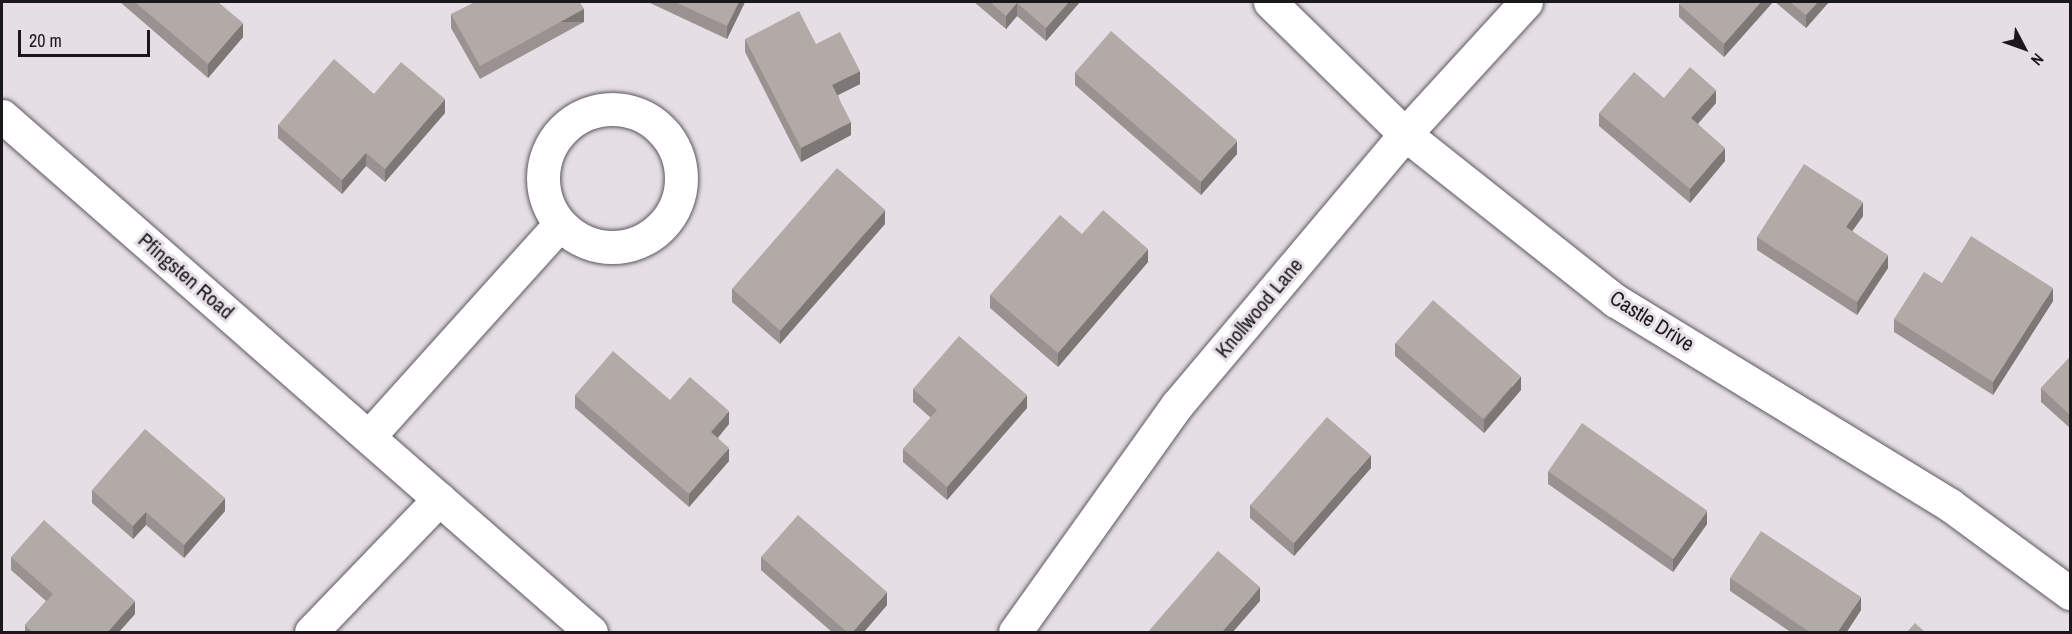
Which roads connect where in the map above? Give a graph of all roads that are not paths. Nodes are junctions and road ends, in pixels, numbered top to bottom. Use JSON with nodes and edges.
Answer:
{"nodes":[{"id":1,"x":1270,"y":2,"type":"edge"},
{"id":2,"x":1526,"y":2,"type":"edge"},
{"id":3,"x":2,"y":116,"type":"edge"},
{"id":4,"x":1405,"y":134,"type":"junction"},
{"id":5,"x":560,"y":224,"type":"junction"},
{"id":6,"x":370,"y":435,"type":"junction"},
{"id":7,"x":439,"y":499,"type":"junction"},
{"id":8,"x":2070,"y":593,"type":"edge"},
{"id":9,"x":310,"y":633,"type":"edge"},
{"id":10,"x":591,"y":633,"type":"edge"},
{"id":11,"x":1014,"y":633,"type":"edge"}],
"edges":[{"from":1,"to":4,"type":"street","name":"Castle Drive"},
{"from":2,"to":4,"type":"street","name":"Knollwood Lane"},
{"from":3,"to":6,"type":"street","name":"Pfingsten Road"},
{"from":4,"to":8,"type":"street","name":"Castle Drive"},
{"from":4,"to":11,"type":"street","name":"Knollwood Lane"},
{"from":5,"to":5,"type":"street"},
{"from":5,"to":6,"type":"street"},
{"from":6,"to":7,"type":"street","name":"Pfingsten Road"},
{"from":7,"to":9,"type":"street"},
{"from":7,"to":10,"type":"street","name":"Pfingsten Road"}]}
